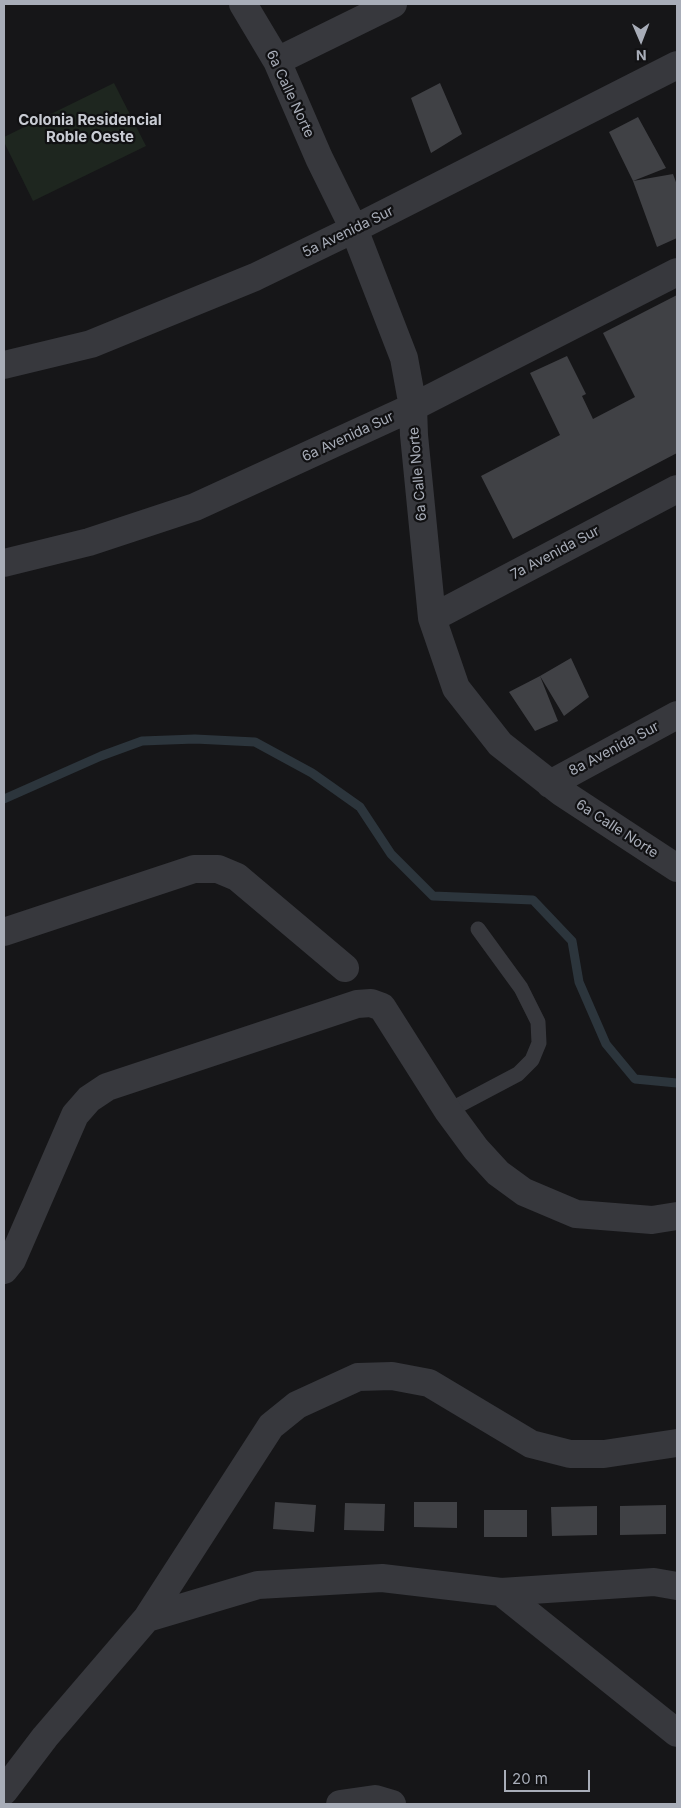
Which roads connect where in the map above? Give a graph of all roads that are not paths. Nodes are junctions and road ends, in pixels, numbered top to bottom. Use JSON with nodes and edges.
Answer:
{"nodes":[{"id":1,"x":243,"y":4,"type":"edge"},
{"id":2,"x":393,"y":4,"type":"edge"},
{"id":3,"x":277,"y":61,"type":"junction"},
{"id":4,"x":677,"y":65,"type":"edge"},
{"id":5,"x":354,"y":229,"type":"junction"},
{"id":6,"x":677,"y":272,"type":"edge"},
{"id":7,"x":4,"y":365,"type":"edge"},
{"id":8,"x":414,"y":407,"type":"junction"},
{"id":9,"x":677,"y":488,"type":"edge"},
{"id":10,"x":4,"y":563,"type":"edge"},
{"id":11,"x":432,"y":618,"type":"junction"},
{"id":12,"x":677,"y":715,"type":"edge"},
{"id":13,"x":550,"y":784,"type":"junction"},
{"id":14,"x":677,"y":868,"type":"edge"},
{"id":15,"x":478,"y":929,"type":"dead end"},
{"id":16,"x":4,"y":932,"type":"edge"},
{"id":17,"x":345,"y":968,"type":"dead end"},
{"id":18,"x":448,"y":1111,"type":"junction"},
{"id":19,"x":677,"y":1216,"type":"edge"},
{"id":20,"x":4,"y":1270,"type":"edge"},
{"id":21,"x":677,"y":1443,"type":"edge"},
{"id":22,"x":677,"y":1586,"type":"edge"},
{"id":23,"x":501,"y":1592,"type":"junction"},
{"id":24,"x":147,"y":1618,"type":"junction"},
{"id":25,"x":677,"y":1734,"type":"edge"},
{"id":26,"x":4,"y":1791,"type":"edge"},
{"id":27,"x":340,"y":1804,"type":"edge"},
{"id":28,"x":392,"y":1804,"type":"edge"}],
"edges":[{"from":1,"to":3,"type":"street","name":"6a Calle Norte"},
{"from":2,"to":3,"type":"street"},
{"from":3,"to":5,"type":"street","name":"6a Calle Norte"},
{"from":4,"to":5,"type":"street","name":"5a Avenida Sur"},
{"from":5,"to":7,"type":"street","name":"5a Avenida Sur"},
{"from":5,"to":8,"type":"street","name":"6a Calle Norte"},
{"from":6,"to":8,"type":"street","name":"6a Avenida Sur"},
{"from":8,"to":10,"type":"street","name":"6a Avenida Sur"},
{"from":8,"to":11,"type":"street","name":"6a Calle Norte"},
{"from":9,"to":11,"type":"street","name":"7a Avenida Sur"},
{"from":11,"to":13,"type":"street","name":"6a Calle Norte"},
{"from":12,"to":13,"type":"street","name":"8a Avenida Sur"},
{"from":13,"to":14,"type":"street","name":"6a Calle Norte"},
{"from":15,"to":18,"type":"lane"},
{"from":16,"to":17,"type":"street"},
{"from":18,"to":19,"type":"street"},
{"from":18,"to":20,"type":"street"},
{"from":21,"to":24,"type":"street"},
{"from":22,"to":23,"type":"street"},
{"from":23,"to":24,"type":"street"},
{"from":23,"to":25,"type":"street"},
{"from":24,"to":26,"type":"street"},
{"from":27,"to":28,"type":"street"}]}
